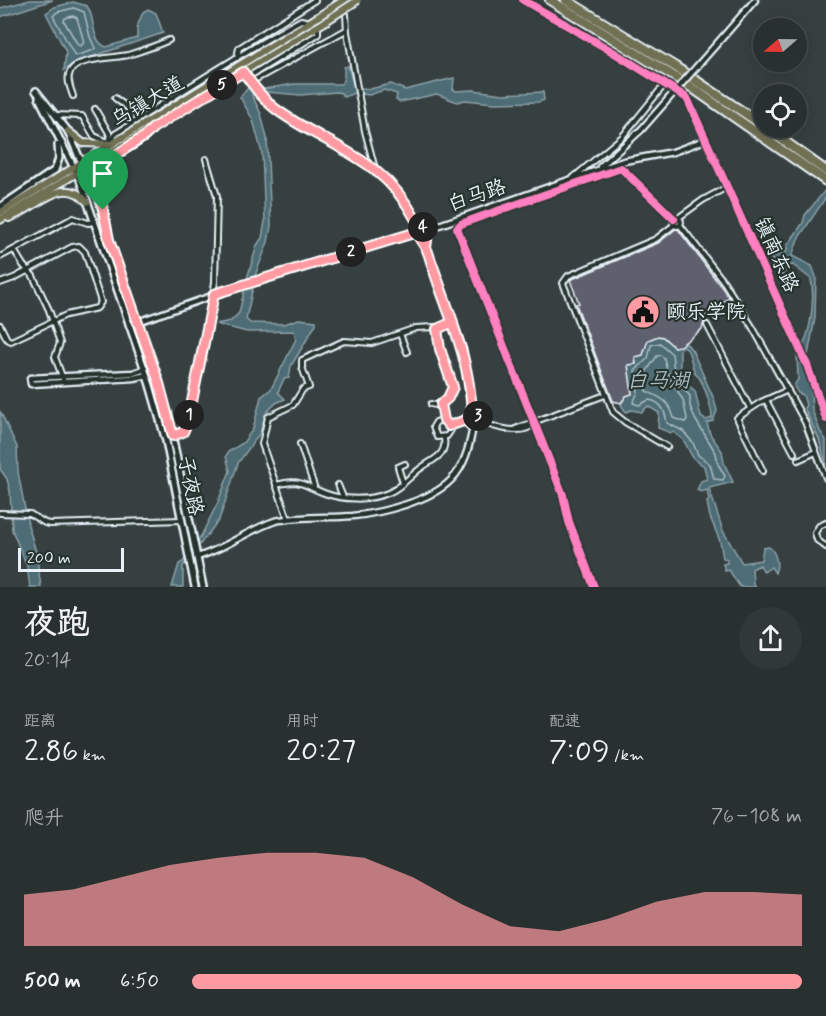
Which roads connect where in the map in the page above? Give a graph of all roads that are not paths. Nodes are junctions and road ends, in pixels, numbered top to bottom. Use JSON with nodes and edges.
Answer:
{"nodes":[{"id":1,"x":315,"y":0,"type":"edge"},
{"id":2,"x":337,"y":0,"type":"edge"},
{"id":3,"x":344,"y":0,"type":"edge"},
{"id":4,"x":358,"y":0,"type":"edge"},
{"id":5,"x":523,"y":0,"type":"edge"},
{"id":6,"x":550,"y":0,"type":"edge"},
{"id":7,"x":566,"y":0,"type":"edge"},
{"id":8,"x":755,"y":0,"type":"edge"},
{"id":9,"x":310,"y":22,"type":"junction"},
{"id":10,"x":346,"y":29,"type":"junction"},
{"id":11,"x":169,"y":40,"type":"dead end"},
{"id":12,"x":237,"y":58,"type":"junction"},
{"id":13,"x":218,"y":69,"type":"junction"},
{"id":14,"x":245,"y":75,"type":"junction"},
{"id":15,"x":252,"y":83,"type":"junction"},
{"id":16,"x":665,"y":84,"type":"junction"},
{"id":17,"x":205,"y":87,"type":"junction"},
{"id":18,"x":73,"y":96,"type":"dead end"},
{"id":19,"x":116,"y":98,"type":"dead end"},
{"id":20,"x":95,"y":109,"type":"dead end"},
{"id":21,"x":163,"y":112,"type":"junction"},
{"id":22,"x":56,"y":115,"type":"junction"},
{"id":23,"x":167,"y":119,"type":"junction"},
{"id":24,"x":753,"y":119,"type":"edge"},
{"id":25,"x":144,"y":120,"type":"junction"},
{"id":26,"x":153,"y":128,"type":"junction"},
{"id":27,"x":68,"y":131,"type":"junction"},
{"id":28,"x":57,"y":138,"type":"junction"},
{"id":29,"x":780,"y":138,"type":"edge"},
{"id":30,"x":705,"y":140,"type":"junction"},
{"id":31,"x":111,"y":144,"type":"junction"},
{"id":32,"x":206,"y":159,"type":"dead end"},
{"id":33,"x":84,"y":165,"type":"junction"},
{"id":34,"x":375,"y":169,"type":"junction"},
{"id":35,"x":596,"y":170,"type":"junction"},
{"id":36,"x":75,"y":171,"type":"junction"},
{"id":37,"x":826,"y":171,"type":"edge"},
{"id":38,"x":573,"y":178,"type":"junction"},
{"id":39,"x":826,"y":181,"type":"edge"},
{"id":40,"x":727,"y":187,"type":"junction"},
{"id":41,"x":100,"y":201,"type":"junction"},
{"id":42,"x":87,"y":202,"type":"junction"},
{"id":43,"x":0,"y":207,"type":"edge"},
{"id":44,"x":0,"y":213,"type":"edge"},
{"id":45,"x":0,"y":220,"type":"edge"},
{"id":46,"x":678,"y":221,"type":"junction"},
{"id":47,"x":94,"y":222,"type":"junction"},
{"id":48,"x":418,"y":224,"type":"junction"},
{"id":49,"x":425,"y":229,"type":"junction"},
{"id":50,"x":417,"y":232,"type":"junction"},
{"id":51,"x":426,"y":247,"type":"junction"},
{"id":52,"x":14,"y":250,"type":"junction"},
{"id":53,"x":0,"y":257,"type":"edge"},
{"id":54,"x":28,"y":270,"type":"junction"},
{"id":55,"x":0,"y":283,"type":"edge"},
{"id":56,"x":214,"y":294,"type":"junction"},
{"id":57,"x":52,"y":320,"type":"junction"},
{"id":58,"x":137,"y":322,"type":"junction"},
{"id":59,"x":453,"y":322,"type":"junction"},
{"id":60,"x":707,"y":324,"type":"dead end"},
{"id":61,"x":0,"y":325,"type":"edge"},
{"id":62,"x":129,"y":325,"type":"junction"},
{"id":63,"x":437,"y":329,"type":"junction"},
{"id":64,"x":400,"y":334,"type":"junction"},
{"id":65,"x":406,"y":352,"type":"dead end"},
{"id":66,"x":146,"y":372,"type":"junction"},
{"id":67,"x":63,"y":379,"type":"junction"},
{"id":68,"x":31,"y":381,"type":"dead end"},
{"id":69,"x":788,"y":390,"type":"junction"},
{"id":70,"x":605,"y":394,"type":"junction"},
{"id":71,"x":766,"y":400,"type":"junction"},
{"id":72,"x":431,"y":404,"type":"dead end"},
{"id":73,"x":441,"y":404,"type":"junction"},
{"id":74,"x":750,"y":408,"type":"junction"},
{"id":75,"x":472,"y":413,"type":"junction"},
{"id":76,"x":826,"y":417,"type":"edge"},
{"id":77,"x":444,"y":420,"type":"junction"},
{"id":78,"x":466,"y":420,"type":"junction"},
{"id":79,"x":478,"y":420,"type":"junction"},
{"id":80,"x":534,"y":423,"type":"junction"},
{"id":81,"x":449,"y":426,"type":"junction"},
{"id":82,"x":473,"y":426,"type":"junction"},
{"id":83,"x":173,"y":436,"type":"junction"},
{"id":84,"x":444,"y":438,"type":"junction"},
{"id":85,"x":300,"y":444,"type":"dead end"},
{"id":86,"x":667,"y":447,"type":"dead end"},
{"id":87,"x":816,"y":452,"type":"junction"},
{"id":88,"x":794,"y":453,"type":"dead end"},
{"id":89,"x":798,"y":460,"type":"dead end"},
{"id":90,"x":405,"y":464,"type":"dead end"},
{"id":91,"x":763,"y":471,"type":"dead end"},
{"id":92,"x":826,"y":478,"type":"edge"},
{"id":93,"x":403,"y":483,"type":"junction"},
{"id":94,"x":276,"y":485,"type":"junction"},
{"id":95,"x":338,"y":485,"type":"dead end"},
{"id":96,"x":314,"y":487,"type":"junction"},
{"id":97,"x":343,"y":497,"type":"junction"},
{"id":98,"x":188,"y":507,"type":"junction"},
{"id":99,"x":180,"y":509,"type":"junction"},
{"id":100,"x":0,"y":513,"type":"edge"},
{"id":101,"x":288,"y":519,"type":"junction"},
{"id":102,"x":182,"y":520,"type":"junction"},
{"id":103,"x":826,"y":523,"type":"edge"},
{"id":104,"x":826,"y":548,"type":"edge"},
{"id":105,"x":197,"y":554,"type":"junction"},
{"id":106,"x":195,"y":587,"type":"edge"},
{"id":107,"x":203,"y":587,"type":"edge"},
{"id":108,"x":594,"y":587,"type":"edge"}],
"edges":[{"from":1,"to":12,"type":"street"},
{"from":2,"to":10,"type":"street"},
{"from":3,"to":9,"type":"main road","name":"乌镇大道","bridge":true},
{"from":4,"to":14,"type":"main road","name":"乌镇大道","bridge":true},
{"from":5,"to":16,"type":"street"},
{"from":6,"to":39,"type":"highway"},
{"from":7,"to":24,"type":"highway"},
{"from":8,"to":35,"type":"street","bridge":true},
{"from":9,"to":12,"type":"street"},
{"from":9,"to":17,"type":"main road","name":"乌镇大道"},
{"from":10,"to":15,"type":"street"},
{"from":10,"to":34,"type":"street"},
{"from":11,"to":18,"type":"street"},
{"from":12,"to":13,"type":"street"},
{"from":13,"to":17,"type":"street"},
{"from":13,"to":25,"type":"street"},
{"from":14,"to":15,"type":"street"},
{"from":14,"to":23,"type":"main road","name":"乌镇大道"},
{"from":15,"to":34,"type":"street"},
{"from":16,"to":30,"type":"street"},
{"from":16,"to":38,"type":"street"},
{"from":17,"to":21,"type":"main road","name":"乌镇大道"},
{"from":19,"to":25,"type":"street"},
{"from":20,"to":31,"type":"street"},
{"from":21,"to":23,"type":"main road"},
{"from":21,"to":25,"type":"main road","name":"乌镇大道"},
{"from":22,"to":27,"type":"main road","name":"子夜路"},
{"from":22,"to":28,"type":"main road","name":"子夜路"},
{"from":22,"to":31,"type":"street"},
{"from":23,"to":26,"type":"main road","name":"乌镇大道"},
{"from":25,"to":31,"type":"main road","name":"乌镇大道"},
{"from":26,"to":33,"type":"main road","name":"乌镇大道"},
{"from":26,"to":41,"type":"main road"},
{"from":27,"to":31,"type":"main road"},
{"from":27,"to":33,"type":"main road","name":"子夜路"},
{"from":28,"to":36,"type":"main road","name":"子夜路"},
{"from":28,"to":43,"type":"main road"},
{"from":29,"to":37,"type":"highway"},
{"from":30,"to":35,"type":"street","name":"白马路"},
{"from":30,"to":40,"type":"street","name":"镇南东路"},
{"from":31,"to":33,"type":"main road","name":"乌镇大道"},
{"from":32,"to":56,"type":"street"},
{"from":33,"to":36,"type":"main road","name":"乌镇大道"},
{"from":33,"to":41,"type":"main road","name":"子夜路"},
{"from":34,"to":48,"type":"street"},
{"from":35,"to":38,"type":"street","name":"白马路"},
{"from":36,"to":42,"type":"main road","name":"子夜路"},
{"from":36,"to":44,"type":"main road","name":"乌镇大道"},
{"from":36,"to":45,"type":"main road","name":"乌镇大道"},
{"from":38,"to":49,"type":"street","name":"白马路"},
{"from":40,"to":46,"type":"street"},
{"from":40,"to":76,"type":"street","name":"镇南东路"},
{"from":41,"to":58,"type":"main road","name":"子夜路"},
{"from":42,"to":45,"type":"main road"},
{"from":42,"to":47,"type":"main road","name":"子夜路"},
{"from":46,"to":69,"type":"street"},
{"from":46,"to":70,"type":"street"},
{"from":46,"to":80,"type":"street"},
{"from":47,"to":52,"type":"street"},
{"from":47,"to":62,"type":"main road","name":"子夜路"},
{"from":48,"to":49,"type":"street"},
{"from":48,"to":50,"type":"street"},
{"from":49,"to":50,"type":"street","name":"白马路"},
{"from":49,"to":51,"type":"street"},
{"from":50,"to":51,"type":"street"},
{"from":50,"to":56,"type":"street","name":"白马路"},
{"from":51,"to":59,"type":"street"},
{"from":52,"to":53,"type":"street"},
{"from":52,"to":54,"type":"street"},
{"from":54,"to":55,"type":"street"},
{"from":54,"to":57,"type":"street"},
{"from":54,"to":57,"type":"street"},
{"from":56,"to":58,"type":"street","name":"白马路"},
{"from":56,"to":83,"type":"street"},
{"from":57,"to":61,"type":"street"},
{"from":57,"to":67,"type":"street"},
{"from":58,"to":62,"type":"street","name":"白马路"},
{"from":58,"to":83,"type":"main road","name":"子夜路"},
{"from":59,"to":63,"type":"street"},
{"from":59,"to":75,"type":"street"},
{"from":60,"to":74,"type":"street"},
{"from":62,"to":66,"type":"main road","name":"子夜路"},
{"from":63,"to":64,"type":"street"},
{"from":63,"to":73,"type":"street"},
{"from":64,"to":65,"type":"street"},
{"from":64,"to":94,"type":"street"},
{"from":66,"to":67,"type":"street"},
{"from":66,"to":99,"type":"main road","name":"子夜路"},
{"from":67,"to":68,"type":"street"},
{"from":69,"to":71,"type":"street"},
{"from":69,"to":87,"type":"street"},
{"from":70,"to":80,"type":"street"},
{"from":70,"to":86,"type":"street"},
{"from":71,"to":74,"type":"street"},
{"from":71,"to":88,"type":"street"},
{"from":72,"to":73,"type":"street"},
{"from":73,"to":77,"type":"street"},
{"from":74,"to":91,"type":"street"},
{"from":75,"to":78,"type":"street"},
{"from":75,"to":79,"type":"street"},
{"from":77,"to":81,"type":"street"},
{"from":77,"to":84,"type":"street"},
{"from":78,"to":81,"type":"street"},
{"from":78,"to":82,"type":"street"},
{"from":79,"to":80,"type":"street"},
{"from":79,"to":82,"type":"street"},
{"from":80,"to":108,"type":"street"},
{"from":81,"to":84,"type":"street"},
{"from":82,"to":101,"type":"street"},
{"from":83,"to":98,"type":"main road","name":"子夜路"},
{"from":84,"to":93,"type":"street"},
{"from":85,"to":96,"type":"street"},
{"from":87,"to":89,"type":"street"},
{"from":87,"to":92,"type":"street"},
{"from":90,"to":93,"type":"street"},
{"from":93,"to":97,"type":"street"},
{"from":94,"to":96,"type":"street"},
{"from":94,"to":101,"type":"street"},
{"from":95,"to":97,"type":"street"},
{"from":96,"to":97,"type":"street"},
{"from":98,"to":99,"type":"main road"},
{"from":98,"to":105,"type":"main road","name":"子夜路"},
{"from":99,"to":102,"type":"main road","name":"子夜路"},
{"from":100,"to":102,"type":"street"},
{"from":101,"to":105,"type":"street"},
{"from":102,"to":106,"type":"main road","name":"子夜路"},
{"from":103,"to":104,"type":"street"},
{"from":105,"to":107,"type":"main road","name":"子夜路"}]}
